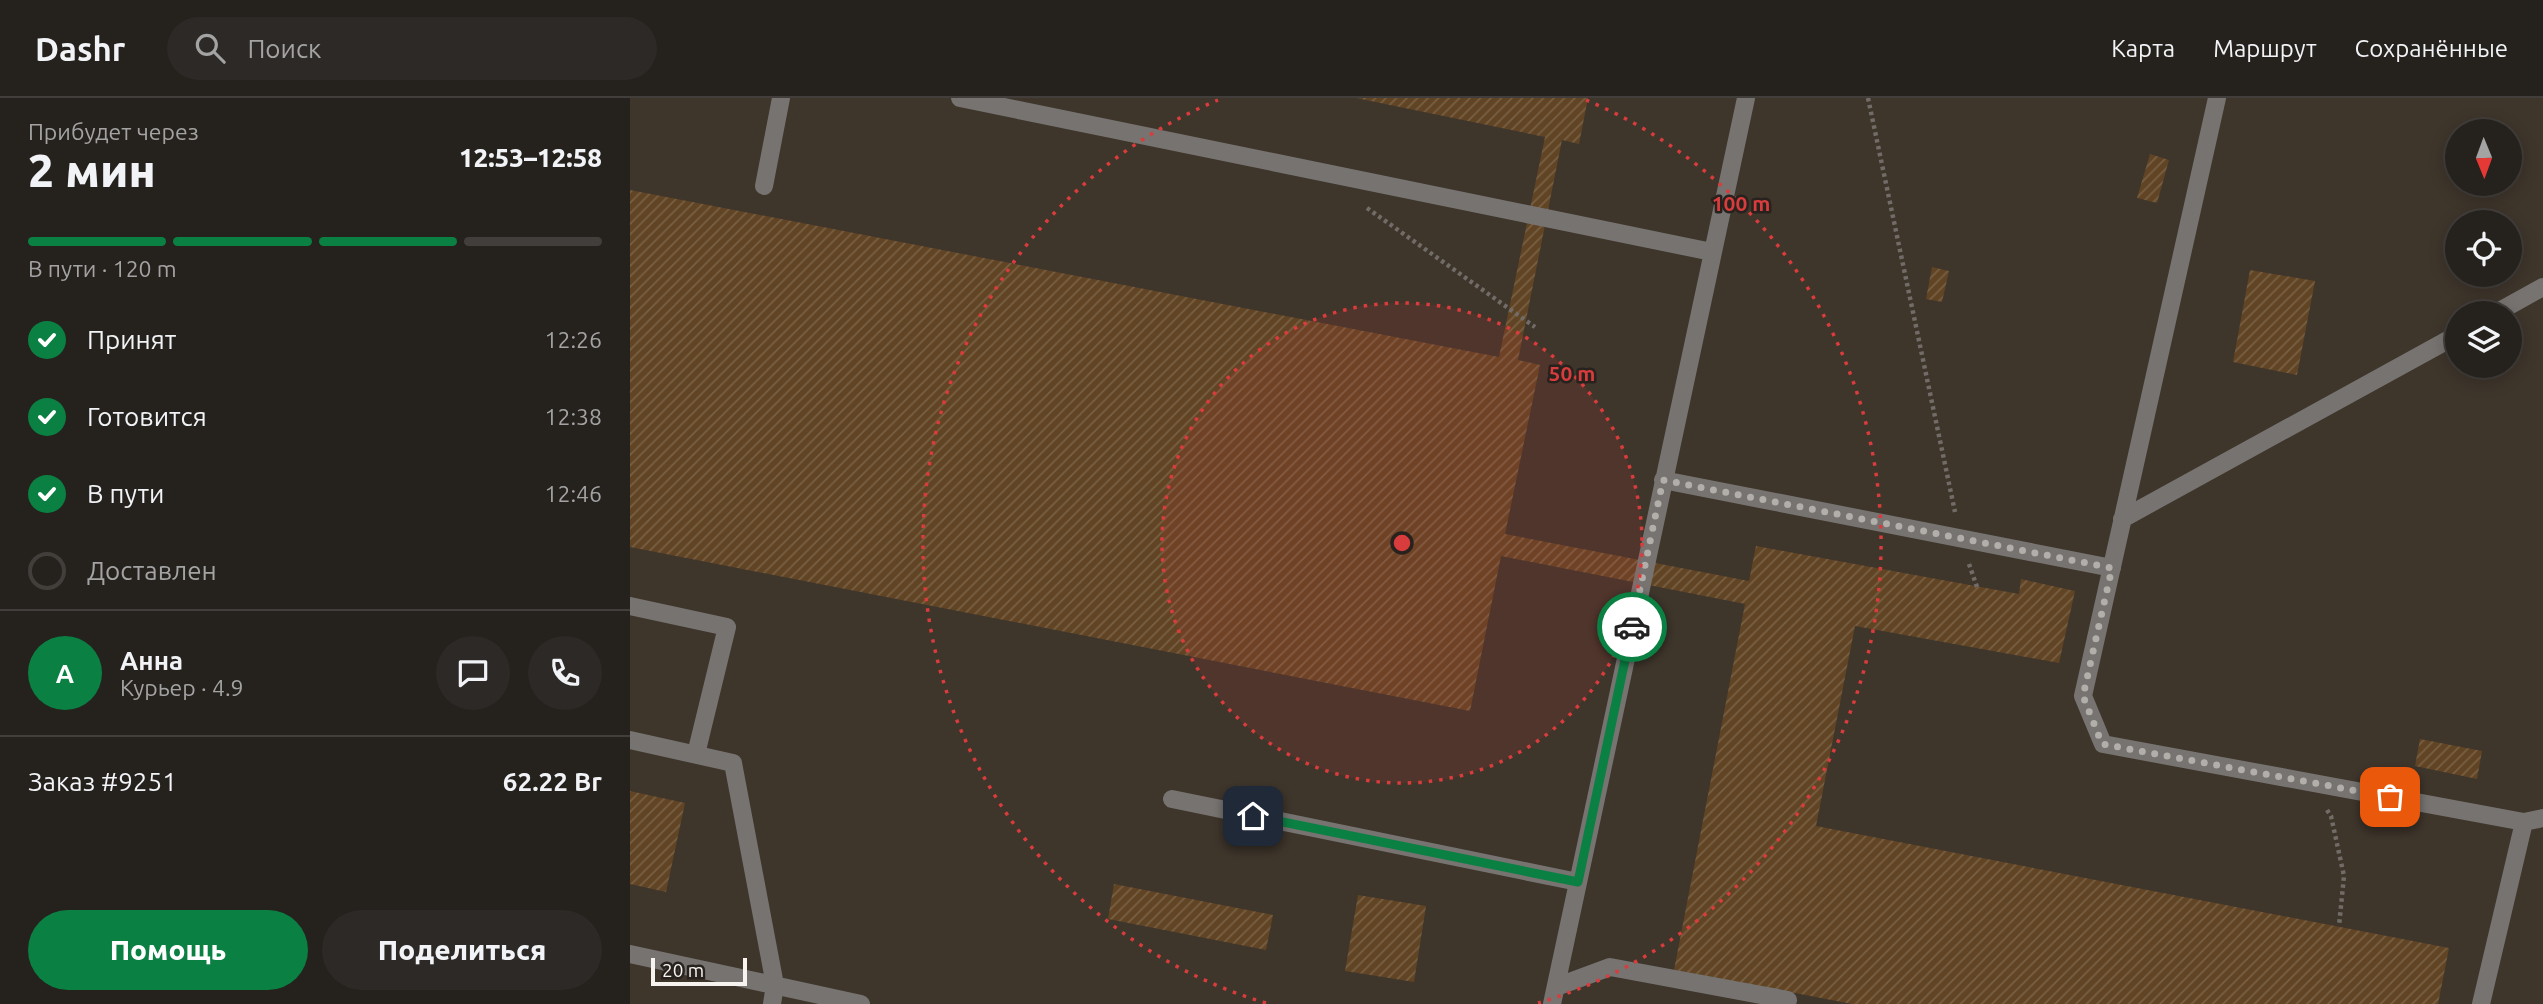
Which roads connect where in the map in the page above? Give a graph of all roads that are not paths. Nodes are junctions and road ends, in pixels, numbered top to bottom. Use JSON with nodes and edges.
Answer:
{"nodes":[{"id":1,"x":781,"y":98,"type":"edge"},
{"id":2,"x":960,"y":98,"type":"edge"},
{"id":3,"x":1746,"y":98,"type":"edge"},
{"id":4,"x":2217,"y":98,"type":"edge"},
{"id":5,"x":764,"y":186,"type":"dead end"},
{"id":6,"x":1712,"y":252,"type":"junction"},
{"id":7,"x":2543,"y":287,"type":"edge"},
{"id":8,"x":2518,"y":301,"type":"edge"},
{"id":9,"x":2445,"y":342,"type":"edge"},
{"id":10,"x":1663,"y":480,"type":"junction"},
{"id":11,"x":2122,"y":519,"type":"junction"},
{"id":12,"x":2112,"y":568,"type":"junction"},
{"id":13,"x":630,"y":606,"type":"edge"},
{"id":14,"x":630,"y":740,"type":"edge"},
{"id":15,"x":696,"y":754,"type":"junction"},
{"id":16,"x":1172,"y":799,"type":"dead end"},
{"id":17,"x":2543,"y":818,"type":"edge"},
{"id":18,"x":2524,"y":822,"type":"junction"},
{"id":19,"x":1578,"y":882,"type":"junction"},
{"id":20,"x":630,"y":954,"type":"edge"},
{"id":21,"x":775,"y":985,"type":"junction"},
{"id":22,"x":1554,"y":995,"type":"edge"},
{"id":23,"x":1788,"y":1000,"type":"dead end"},
{"id":24,"x":772,"y":1004,"type":"edge"},
{"id":25,"x":861,"y":1004,"type":"edge"},
{"id":26,"x":2481,"y":1004,"type":"edge"}],
"edges":[{"from":1,"to":5,"type":"lane"},
{"from":2,"to":6,"type":"lane"},
{"from":3,"to":6,"type":"lane"},
{"from":4,"to":11,"type":"lane"},
{"from":6,"to":10,"type":"lane"},
{"from":7,"to":8,"type":"lane"},
{"from":9,"to":11,"type":"lane"},
{"from":10,"to":12,"type":"lane"},
{"from":10,"to":19,"type":"lane"},
{"from":11,"to":12,"type":"lane"},
{"from":12,"to":18,"type":"lane"},
{"from":13,"to":15,"type":"lane"},
{"from":14,"to":15,"type":"lane"},
{"from":15,"to":21,"type":"lane"},
{"from":16,"to":19,"type":"lane"},
{"from":17,"to":18,"type":"lane"},
{"from":18,"to":26,"type":"lane"},
{"from":19,"to":22,"type":"lane"},
{"from":20,"to":21,"type":"lane"},
{"from":21,"to":24,"type":"lane"},
{"from":21,"to":25,"type":"lane"},
{"from":22,"to":23,"type":"lane"}]}
